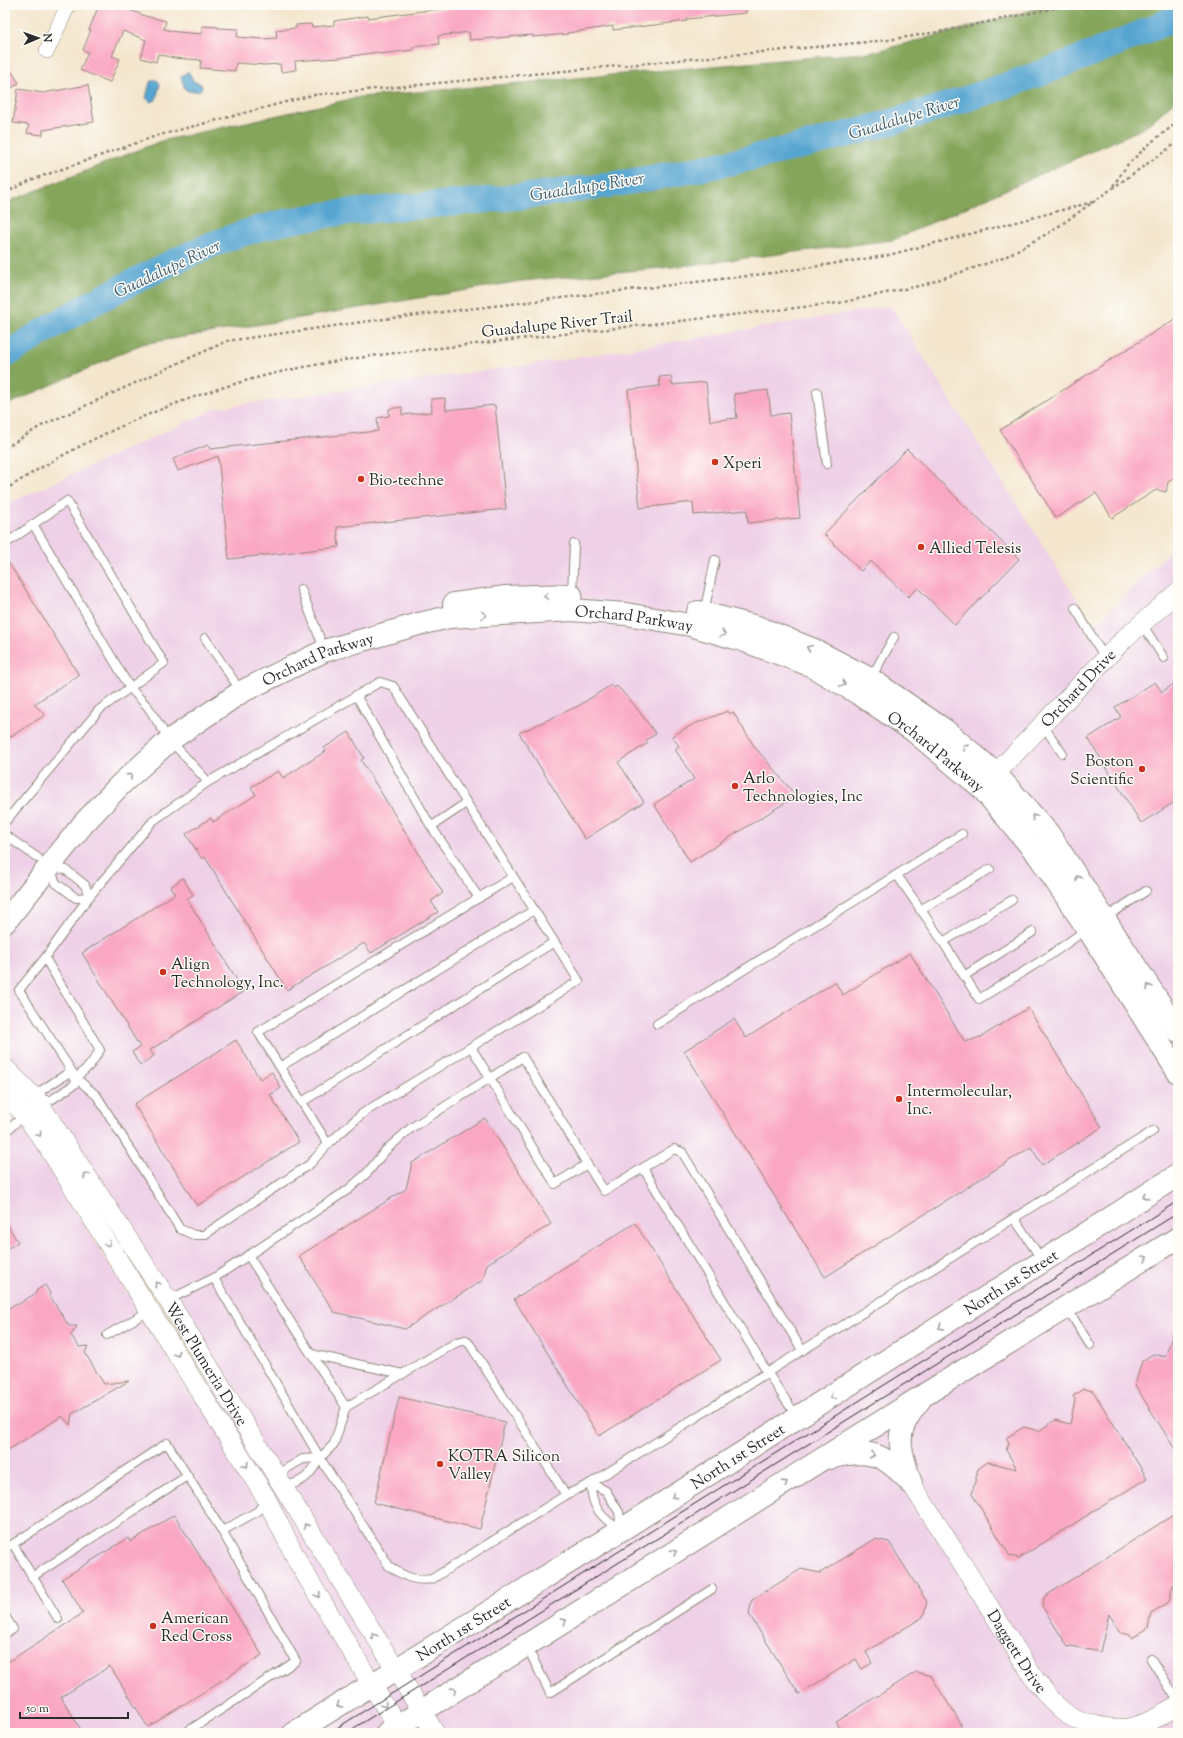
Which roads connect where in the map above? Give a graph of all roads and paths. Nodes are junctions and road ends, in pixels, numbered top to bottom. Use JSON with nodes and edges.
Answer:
{"nodes":[{"id":1,"x":68,"y":5,"type":"edge"},
{"id":2,"x":1070,"y":5,"type":"edge"},
{"id":3,"x":48,"y":51,"type":"dead end"},
{"id":4,"x":1178,"y":122,"type":"edge"},
{"id":5,"x":1178,"y":142,"type":"edge"},
{"id":6,"x":1112,"y":188,"type":"junction"},
{"id":7,"x":5,"y":194,"type":"edge"},
{"id":8,"x":1095,"y":202,"type":"junction"},
{"id":9,"x":817,"y":392,"type":"dead end"},
{"id":10,"x":5,"y":448,"type":"edge"},
{"id":11,"x":827,"y":464,"type":"dead end"},
{"id":12,"x":5,"y":490,"type":"edge"},
{"id":13,"x":33,"y":524,"type":"junction"},
{"id":14,"x":5,"y":544,"type":"edge"},
{"id":15,"x":574,"y":544,"type":"dead end"},
{"id":16,"x":715,"y":560,"type":"dead end"},
{"id":17,"x":301,"y":590,"type":"dead end"},
{"id":18,"x":1178,"y":592,"type":"edge"},
{"id":19,"x":572,"y":602,"type":"junction"},
{"id":20,"x":1075,"y":608,"type":"dead end"},
{"id":21,"x":697,"y":619,"type":"junction"},
{"id":22,"x":1142,"y":624,"type":"junction"},
{"id":23,"x":894,"y":637,"type":"dead end"},
{"id":24,"x":205,"y":638,"type":"dead end"},
{"id":25,"x":322,"y":645,"type":"junction"},
{"id":26,"x":1106,"y":658,"type":"junction"},
{"id":27,"x":1164,"y":658,"type":"dead end"},
{"id":28,"x":234,"y":681,"type":"junction"},
{"id":29,"x":866,"y":687,"type":"junction"},
{"id":30,"x":130,"y":688,"type":"junction"},
{"id":31,"x":356,"y":695,"type":"junction"},
{"id":32,"x":1042,"y":725,"type":"junction"},
{"id":33,"x":166,"y":735,"type":"junction"},
{"id":34,"x":1062,"y":753,"type":"dead end"},
{"id":35,"x":989,"y":780,"type":"junction"},
{"id":36,"x":208,"y":782,"type":"junction"},
{"id":37,"x":466,"y":803,"type":"junction"},
{"id":38,"x":5,"y":822,"type":"edge"},
{"id":39,"x":432,"y":826,"type":"junction"},
{"id":40,"x":962,"y":834,"type":"dead end"},
{"id":41,"x":5,"y":835,"type":"edge"},
{"id":42,"x":43,"y":862,"type":"junction"},
{"id":43,"x":990,"y":869,"type":"dead end"},
{"id":44,"x":897,"y":875,"type":"junction"},
{"id":45,"x":513,"y":877,"type":"junction"},
{"id":46,"x":1146,"y":891,"type":"dead end"},
{"id":47,"x":89,"y":897,"type":"junction"},
{"id":48,"x":480,"y":898,"type":"junction"},
{"id":49,"x":5,"y":900,"type":"edge"},
{"id":50,"x":1012,"y":900,"type":"dead end"},
{"id":51,"x":534,"y":910,"type":"junction"},
{"id":52,"x":920,"y":910,"type":"junction"},
{"id":53,"x":5,"y":922,"type":"edge"},
{"id":54,"x":1096,"y":923,"type":"junction"},
{"id":55,"x":1033,"y":932,"type":"dead end"},
{"id":56,"x":554,"y":942,"type":"junction"},
{"id":57,"x":943,"y":942,"type":"junction"},
{"id":58,"x":44,"y":958,"type":"junction"},
{"id":59,"x":964,"y":976,"type":"junction"},
{"id":60,"x":1173,"y":1023,"type":"edge"},
{"id":61,"x":656,"y":1024,"type":"dead end"},
{"id":62,"x":1150,"y":1026,"type":"junction"},
{"id":63,"x":471,"y":1047,"type":"junction"},
{"id":64,"x":280,"y":1067,"type":"junction"},
{"id":65,"x":5,"y":1068,"type":"edge"},
{"id":66,"x":1178,"y":1072,"type":"edge"},
{"id":67,"x":76,"y":1078,"type":"junction"},
{"id":68,"x":490,"y":1078,"type":"junction"},
{"id":69,"x":5,"y":1093,"type":"edge"},
{"id":70,"x":37,"y":1100,"type":"junction"},
{"id":71,"x":302,"y":1102,"type":"junction"},
{"id":72,"x":25,"y":1115,"type":"junction"},
{"id":73,"x":1153,"y":1131,"type":"dead end"},
{"id":74,"x":5,"y":1132,"type":"edge"},
{"id":75,"x":328,"y":1144,"type":"junction"},
{"id":76,"x":587,"y":1164,"type":"junction"},
{"id":77,"x":643,"y":1168,"type":"junction"},
{"id":78,"x":1178,"y":1175,"type":"edge"},
{"id":79,"x":1014,"y":1218,"type":"junction"},
{"id":80,"x":1178,"y":1238,"type":"edge"},
{"id":81,"x":248,"y":1255,"type":"junction"},
{"id":82,"x":1044,"y":1262,"type":"junction"},
{"id":83,"x":214,"y":1278,"type":"junction"},
{"id":84,"x":168,"y":1300,"type":"junction"},
{"id":85,"x":1067,"y":1307,"type":"junction"},
{"id":86,"x":150,"y":1311,"type":"junction"},
{"id":87,"x":107,"y":1335,"type":"dead end"},
{"id":88,"x":1090,"y":1345,"type":"dead end"},
{"id":89,"x":802,"y":1350,"type":"junction"},
{"id":90,"x":310,"y":1354,"type":"junction"},
{"id":91,"x":767,"y":1372,"type":"junction"},
{"id":92,"x":403,"y":1374,"type":"junction"},
{"id":93,"x":924,"y":1395,"type":"junction"},
{"id":94,"x":346,"y":1407,"type":"junction"},
{"id":95,"x":798,"y":1418,"type":"junction"},
{"id":96,"x":320,"y":1458,"type":"junction"},
{"id":97,"x":820,"y":1461,"type":"junction"},
{"id":98,"x":187,"y":1476,"type":"junction"},
{"id":99,"x":591,"y":1483,"type":"junction"},
{"id":100,"x":911,"y":1483,"type":"junction"},
{"id":101,"x":282,"y":1487,"type":"junction"},
{"id":102,"x":566,"y":1495,"type":"junction"},
{"id":103,"x":266,"y":1498,"type":"junction"},
{"id":104,"x":222,"y":1530,"type":"junction"},
{"id":105,"x":621,"y":1530,"type":"junction"},
{"id":106,"x":9,"y":1546,"type":"edge"},
{"id":107,"x":32,"y":1577,"type":"junction"},
{"id":108,"x":712,"y":1589,"type":"dead end"},
{"id":109,"x":5,"y":1616,"type":"edge"},
{"id":110,"x":58,"y":1619,"type":"dead end"},
{"id":111,"x":5,"y":1634,"type":"edge"},
{"id":112,"x":526,"y":1645,"type":"junction"},
{"id":113,"x":1151,"y":1659,"type":"dead end"},
{"id":114,"x":395,"y":1669,"type":"junction"},
{"id":115,"x":372,"y":1684,"type":"junction"},
{"id":116,"x":1178,"y":1701,"type":"edge"},
{"id":117,"x":1178,"y":1706,"type":"edge"},
{"id":118,"x":421,"y":1711,"type":"junction"},
{"id":119,"x":395,"y":1731,"type":"edge"},
{"id":120,"x":185,"y":1733,"type":"edge"},
{"id":121,"x":294,"y":1733,"type":"edge"},
{"id":122,"x":435,"y":1733,"type":"edge"}],
"edges":[{"from":1,"to":3,"type":"street"},
{"from":2,"to":7,"type":"path"},
{"from":4,"to":6,"type":"path","name":"Guadalupe River Trail"},
{"from":5,"to":6,"type":"path","name":"Guadalupe River Trail"},
{"from":6,"to":8,"type":"path","name":"Guadalupe River Trail"},
{"from":8,"to":10,"type":"path"},
{"from":8,"to":12,"type":"path","name":"Guadalupe River Trail"},
{"from":9,"to":11,"type":"lane"},
{"from":13,"to":14,"type":"lane"},
{"from":13,"to":30,"type":"lane"},
{"from":13,"to":30,"type":"lane"},
{"from":15,"to":19,"type":"lane"},
{"from":16,"to":21,"type":"lane"},
{"from":17,"to":25,"type":"lane"},
{"from":18,"to":22,"type":"street","name":"Orchard Drive"},
{"from":19,"to":21,"type":"main road","name":"Orchard Parkway"},
{"from":19,"to":25,"type":"main road","name":"Orchard Parkway"},
{"from":20,"to":26,"type":"lane"},
{"from":21,"to":29,"type":"main road","name":"Orchard Parkway"},
{"from":22,"to":26,"type":"street","name":"Orchard Drive"},
{"from":22,"to":27,"type":"lane"},
{"from":23,"to":29,"type":"lane"},
{"from":24,"to":28,"type":"lane"},
{"from":25,"to":28,"type":"main road","name":"Orchard Parkway"},
{"from":25,"to":33,"type":"main road","name":"Orchard Parkway"},
{"from":26,"to":32,"type":"street","name":"Orchard Drive"},
{"from":28,"to":33,"type":"main road","name":"Orchard Parkway"},
{"from":29,"to":35,"type":"main road","name":"Orchard Parkway"},
{"from":30,"to":33,"type":"lane"},
{"from":30,"to":38,"type":"lane"},
{"from":31,"to":36,"type":"lane"},
{"from":31,"to":37,"type":"lane"},
{"from":31,"to":39,"type":"lane"},
{"from":32,"to":34,"type":"lane"},
{"from":32,"to":35,"type":"street","name":"Orchard Drive"},
{"from":33,"to":36,"type":"lane"},
{"from":33,"to":42,"type":"main road","name":"Orchard Parkway"},
{"from":35,"to":54,"type":"main road","name":"Orchard Parkway"},
{"from":36,"to":47,"type":"lane"},
{"from":37,"to":39,"type":"lane"},
{"from":37,"to":45,"type":"lane"},
{"from":39,"to":48,"type":"lane"},
{"from":40,"to":44,"type":"lane"},
{"from":41,"to":42,"type":"lane"},
{"from":42,"to":47,"type":"lane"},
{"from":42,"to":47,"type":"lane"},
{"from":42,"to":49,"type":"main road","name":"Orchard Parkway"},
{"from":42,"to":53,"type":"main road","name":"Orchard Parkway"},
{"from":43,"to":52,"type":"lane"},
{"from":44,"to":52,"type":"lane"},
{"from":44,"to":61,"type":"lane"},
{"from":45,"to":48,"type":"lane"},
{"from":45,"to":51,"type":"lane"},
{"from":46,"to":54,"type":"lane"},
{"from":47,"to":58,"type":"lane"},
{"from":48,"to":64,"type":"lane"},
{"from":50,"to":57,"type":"lane"},
{"from":51,"to":56,"type":"lane"},
{"from":51,"to":64,"type":"lane"},
{"from":52,"to":57,"type":"lane"},
{"from":54,"to":59,"type":"lane"},
{"from":60,"to":54,"type":"main road","name":"Orchard Parkway","one_way":true},
{"from":54,"to":62,"type":"main road","name":"Orchard Parkway"},
{"from":55,"to":59,"type":"lane"},
{"from":56,"to":63,"type":"lane"},
{"from":56,"to":71,"type":"lane"},
{"from":57,"to":59,"type":"lane"},
{"from":58,"to":67,"type":"lane"},
{"from":58,"to":67,"type":"lane"},
{"from":60,"to":62,"type":"main road"},
{"from":62,"to":66,"type":"main road","name":"Orchard Parkway"},
{"from":63,"to":68,"type":"lane"},
{"from":63,"to":75,"type":"lane"},
{"from":64,"to":71,"type":"lane"},
{"from":65,"to":70,"type":"street","name":"West Plumeria Drive"},
{"from":67,"to":70,"type":"lane"},
{"from":67,"to":70,"type":"lane"},
{"from":67,"to":75,"type":"lane"},
{"from":68,"to":76,"type":"lane"},
{"from":68,"to":76,"type":"lane"},
{"from":68,"to":81,"type":"lane"},
{"from":69,"to":72,"type":"street","name":"West Plumeria Drive"},
{"from":70,"to":72,"type":"street"},
{"from":84,"to":70,"type":"street","name":"West Plumeria Drive","one_way":true},
{"from":71,"to":75,"type":"lane"},
{"from":72,"to":74,"type":"lane"},
{"from":72,"to":86,"type":"street","name":"West Plumeria Drive","one_way":true},
{"from":73,"to":79,"type":"lane"},
{"from":76,"to":77,"type":"lane"},
{"from":77,"to":89,"type":"lane"},
{"from":77,"to":91,"type":"lane"},
{"from":78,"to":82,"type":"main road","name":"North 1st Street","one_way":true},
{"from":79,"to":82,"type":"lane"},
{"from":79,"to":89,"type":"lane"},
{"from":85,"to":80,"type":"main road","one_way":true},
{"from":81,"to":83,"type":"lane"},
{"from":81,"to":90,"type":"lane"},
{"from":82,"to":95,"type":"main road","name":"North 1st Street","one_way":true},
{"from":83,"to":84,"type":"lane"},
{"from":83,"to":96,"type":"lane"},
{"from":84,"to":86,"type":"street"},
{"from":84,"to":101,"type":"street","name":"West Plumeria Drive"},
{"from":85,"to":88,"type":"lane"},
{"from":85,"to":93,"type":"main road"},
{"from":86,"to":87,"type":"lane"},
{"from":86,"to":103,"type":"street","name":"West Plumeria Drive","one_way":true},
{"from":89,"to":91,"type":"lane"},
{"from":90,"to":92,"type":"lane"},
{"from":90,"to":94,"type":"lane"},
{"from":91,"to":95,"type":"lane"},
{"from":91,"to":99,"type":"lane"},
{"from":92,"to":94,"type":"lane"},
{"from":92,"to":102,"type":"lane"},
{"from":93,"to":97,"type":"main road"},
{"from":93,"to":100,"type":"main road"},
{"from":94,"to":96,"type":"lane"},
{"from":95,"to":105,"type":"main road","name":"North 1st Street","one_way":true},
{"from":96,"to":101,"type":"lane"},
{"from":96,"to":101,"type":"lane"},
{"from":96,"to":102,"type":"lane"},
{"from":97,"to":100,"type":"main road","one_way":true},
{"from":112,"to":97,"type":"main road","one_way":true},
{"from":98,"to":104,"type":"lane"},
{"from":98,"to":106,"type":"lane"},
{"from":98,"to":107,"type":"lane"},
{"from":99,"to":102,"type":"lane"},
{"from":99,"to":105,"type":"lane"},
{"from":99,"to":105,"type":"lane"},
{"from":100,"to":117,"type":"street","name":"Daggett Drive"},
{"from":101,"to":103,"type":"street"},
{"from":114,"to":101,"type":"street","name":"West Plumeria Drive","one_way":true},
{"from":103,"to":104,"type":"lane"},
{"from":103,"to":115,"type":"street","name":"West Plumeria Drive","one_way":true},
{"from":104,"to":120,"type":"lane"},
{"from":105,"to":114,"type":"main road","name":"North 1st Street"},
{"from":106,"to":107,"type":"lane"},
{"from":107,"to":110,"type":"lane"},
{"from":108,"to":112,"type":"lane"},
{"from":109,"to":111,"type":"lane"},
{"from":118,"to":112,"type":"main road","one_way":true},
{"from":113,"to":116,"type":"lane"},
{"from":114,"to":115,"type":"main road","name":"North 1st Street"},
{"from":114,"to":118,"type":"street","name":"West Plumeria Drive"},
{"from":115,"to":119,"type":"street","name":"West Plumeria Drive","one_way":true},
{"from":115,"to":121,"type":"main road","name":"North 1st Street","one_way":true},
{"from":118,"to":119,"type":"main road"},
{"from":118,"to":122,"type":"street","name":"West Plumeria Drive"}]}
